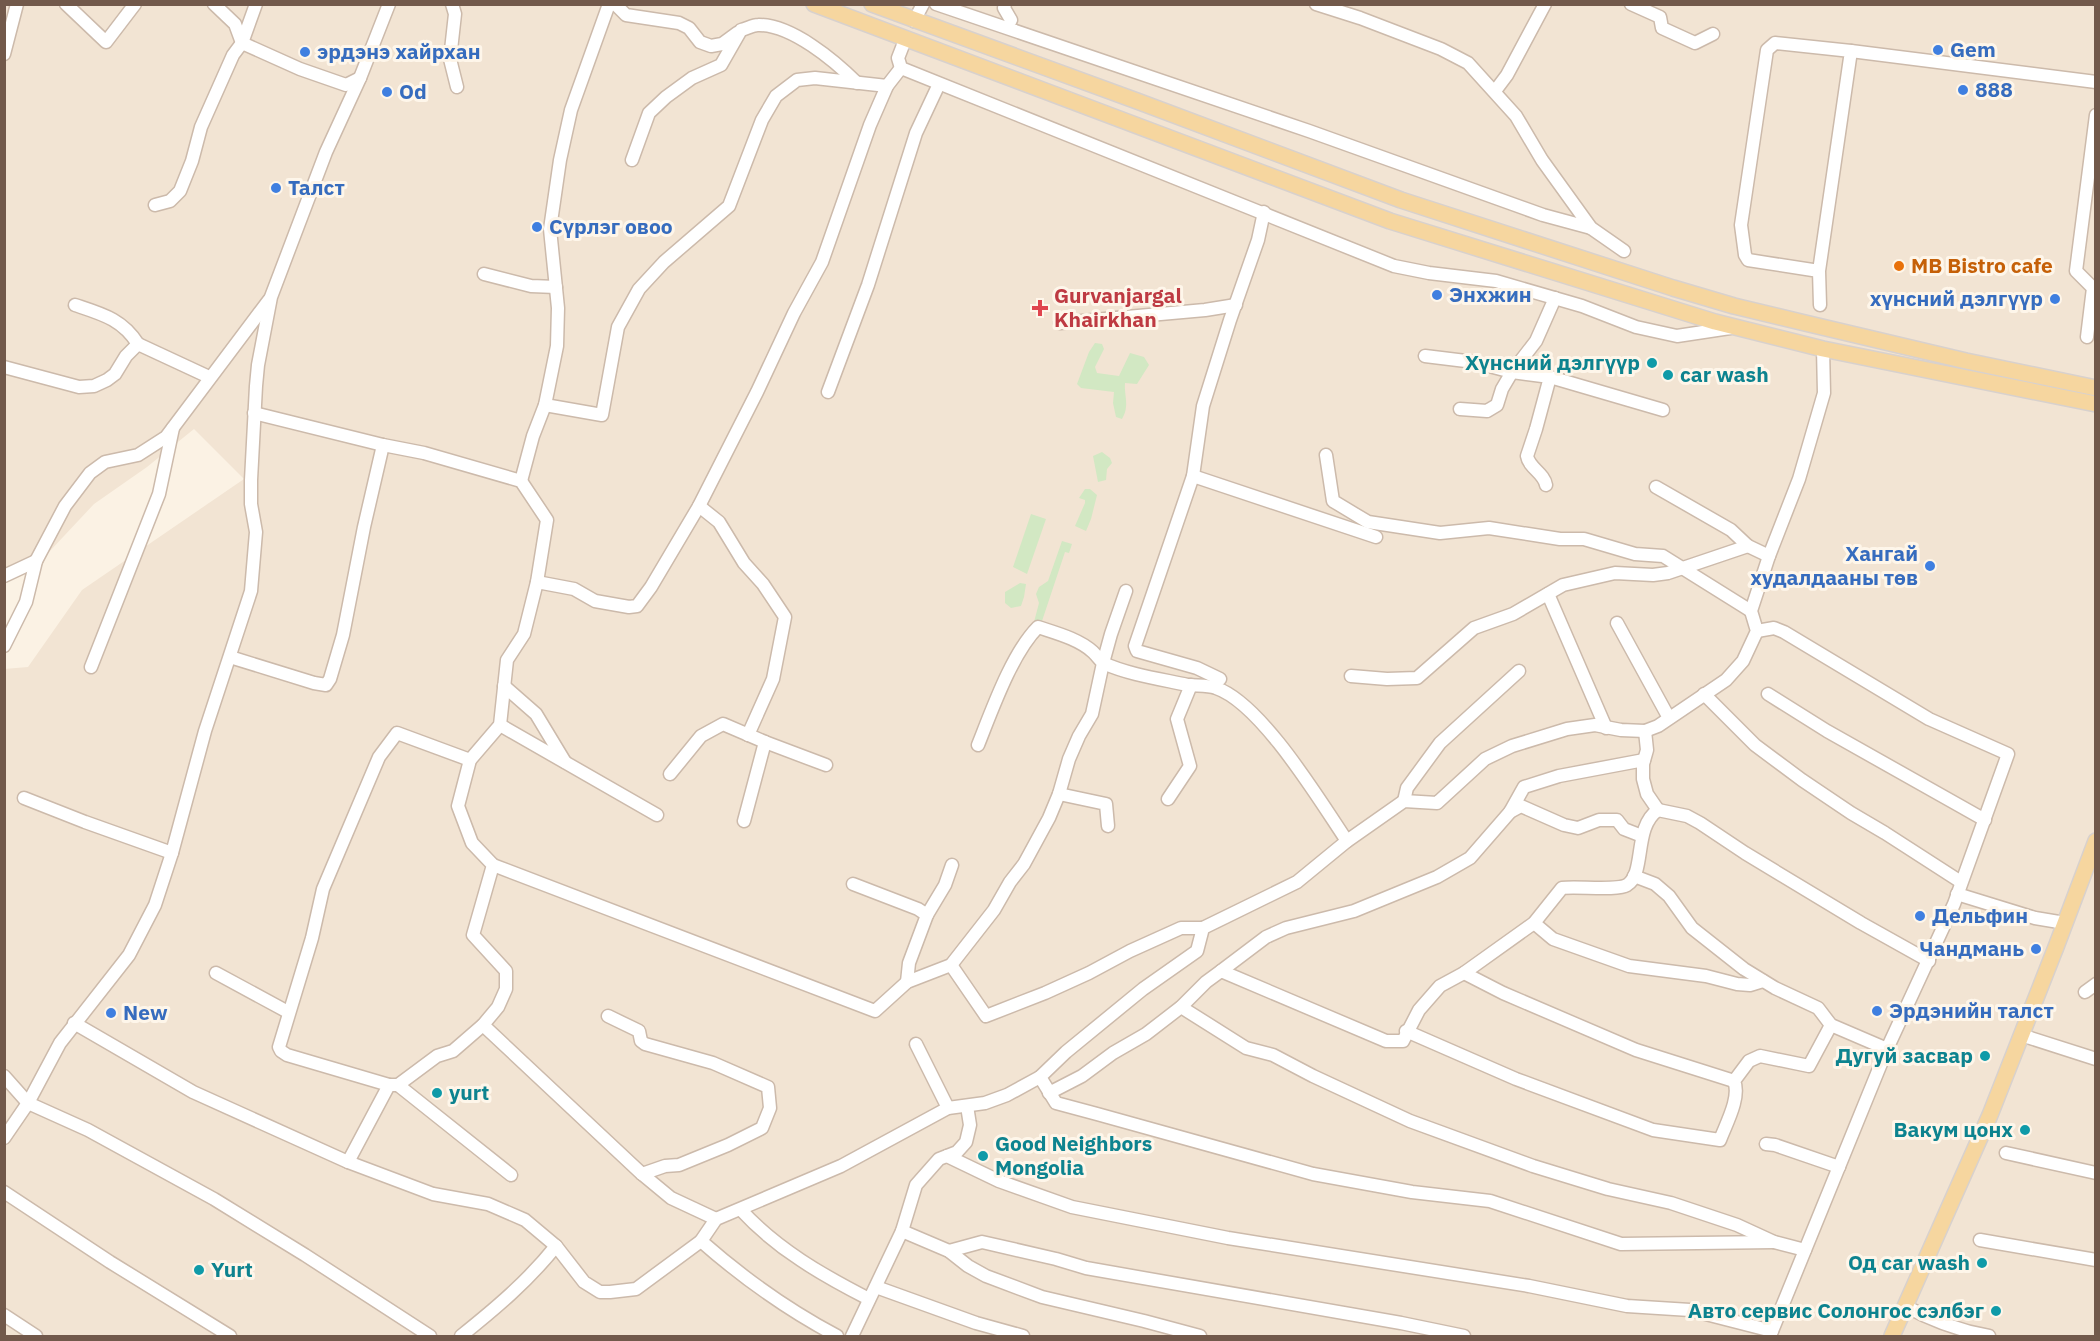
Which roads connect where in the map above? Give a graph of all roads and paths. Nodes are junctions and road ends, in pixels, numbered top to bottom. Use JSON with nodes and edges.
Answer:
{"nodes":[{"id":1,"x":17,"y":4,"type":"edge"},
{"id":2,"x":66,"y":4,"type":"edge"},
{"id":3,"x":135,"y":4,"type":"edge"},
{"id":4,"x":214,"y":4,"type":"edge"},
{"id":5,"x":256,"y":4,"type":"edge"},
{"id":6,"x":389,"y":4,"type":"edge"},
{"id":7,"x":452,"y":4,"type":"edge"},
{"id":8,"x":609,"y":4,"type":"edge"},
{"id":9,"x":615,"y":4,"type":"edge"},
{"id":10,"x":814,"y":4,"type":"edge"},
{"id":11,"x":872,"y":4,"type":"edge"},
{"id":12,"x":922,"y":4,"type":"edge"},
{"id":13,"x":936,"y":4,"type":"edge"},
{"id":14,"x":1005,"y":4,"type":"edge"},
{"id":15,"x":1316,"y":4,"type":"edge"},
{"id":16,"x":1545,"y":4,"type":"edge"},
{"id":17,"x":1631,"y":4,"type":"edge"},
{"id":18,"x":1011,"y":20,"type":"dead end"},
{"id":19,"x":914,"y":21,"type":"junction"},
{"id":20,"x":741,"y":30,"type":"junction"},
{"id":21,"x":1713,"y":34,"type":"dead end"},
{"id":22,"x":905,"y":40,"type":"junction"},
{"id":23,"x":242,"y":43,"type":"junction"},
{"id":24,"x":1851,"y":51,"type":"junction"},
{"id":25,"x":4,"y":54,"type":"edge"},
{"id":26,"x":901,"y":68,"type":"junction"},
{"id":27,"x":360,"y":78,"type":"junction"},
{"id":28,"x":2096,"y":82,"type":"edge"},
{"id":29,"x":857,"y":83,"type":"junction"},
{"id":30,"x":939,"y":84,"type":"junction"},
{"id":31,"x":887,"y":86,"type":"junction"},
{"id":32,"x":457,"y":87,"type":"dead end"},
{"id":33,"x":1495,"y":91,"type":"junction"},
{"id":34,"x":2096,"y":115,"type":"edge"},
{"id":35,"x":632,"y":160,"type":"dead end"},
{"id":36,"x":154,"y":205,"type":"dead end"},
{"id":37,"x":1264,"y":212,"type":"junction"},
{"id":38,"x":1591,"y":228,"type":"junction"},
{"id":39,"x":1624,"y":251,"type":"dead end"},
{"id":40,"x":1819,"y":271,"type":"junction"},
{"id":41,"x":484,"y":274,"type":"dead end"},
{"id":42,"x":556,"y":287,"type":"junction"},
{"id":43,"x":271,"y":297,"type":"junction"},
{"id":44,"x":1555,"y":298,"type":"junction"},
{"id":45,"x":75,"y":305,"type":"dead end"},
{"id":46,"x":1236,"y":305,"type":"junction"},
{"id":47,"x":1820,"y":305,"type":"dead end"},
{"id":48,"x":1060,"y":323,"type":"dead end"},
{"id":49,"x":1734,"y":327,"type":"junction"},
{"id":50,"x":2087,"y":337,"type":"dead end"},
{"id":51,"x":138,"y":344,"type":"junction"},
{"id":52,"x":1823,"y":349,"type":"junction"},
{"id":53,"x":1425,"y":356,"type":"dead end"},
{"id":54,"x":4,"y":367,"type":"edge"},
{"id":55,"x":1512,"y":372,"type":"junction"},
{"id":56,"x":209,"y":377,"type":"junction"},
{"id":57,"x":1550,"y":377,"type":"junction"},
{"id":58,"x":2096,"y":388,"type":"edge"},
{"id":59,"x":828,"y":392,"type":"dead end"},
{"id":60,"x":2096,"y":404,"type":"edge"},
{"id":61,"x":545,"y":405,"type":"junction"},
{"id":62,"x":1460,"y":409,"type":"dead end"},
{"id":63,"x":1663,"y":410,"type":"dead end"},
{"id":64,"x":254,"y":413,"type":"junction"},
{"id":65,"x":173,"y":427,"type":"junction"},
{"id":66,"x":383,"y":445,"type":"junction"},
{"id":67,"x":1326,"y":454,"type":"dead end"},
{"id":68,"x":1193,"y":476,"type":"junction"},
{"id":69,"x":521,"y":481,"type":"junction"},
{"id":70,"x":1546,"y":484,"type":"dead end"},
{"id":71,"x":1656,"y":487,"type":"dead end"},
{"id":72,"x":699,"y":506,"type":"junction"},
{"id":73,"x":1376,"y":537,"type":"dead end"},
{"id":74,"x":1748,"y":546,"type":"junction"},
{"id":75,"x":1769,"y":556,"type":"junction"},
{"id":76,"x":36,"y":561,"type":"junction"},
{"id":77,"x":1685,"y":569,"type":"junction"},
{"id":78,"x":4,"y":576,"type":"edge"},
{"id":79,"x":537,"y":582,"type":"junction"},
{"id":80,"x":1126,"y":591,"type":"dead end"},
{"id":81,"x":1548,"y":594,"type":"junction"},
{"id":82,"x":1751,"y":611,"type":"junction"},
{"id":83,"x":1617,"y":623,"type":"dead end"},
{"id":84,"x":1757,"y":631,"type":"junction"},
{"id":85,"x":4,"y":646,"type":"edge"},
{"id":86,"x":230,"y":657,"type":"junction"},
{"id":87,"x":1104,"y":663,"type":"junction"},
{"id":88,"x":91,"y":667,"type":"dead end"},
{"id":89,"x":1519,"y":671,"type":"dead end"},
{"id":90,"x":1351,"y":676,"type":"dead end"},
{"id":91,"x":1220,"y":679,"type":"dead end"},
{"id":92,"x":1191,"y":685,"type":"junction"},
{"id":93,"x":504,"y":686,"type":"junction"},
{"id":94,"x":1704,"y":694,"type":"junction"},
{"id":95,"x":1768,"y":694,"type":"dead end"},
{"id":96,"x":1669,"y":718,"type":"junction"},
{"id":97,"x":500,"y":725,"type":"junction"},
{"id":98,"x":1606,"y":728,"type":"junction"},
{"id":99,"x":1645,"y":731,"type":"junction"},
{"id":100,"x":748,"y":735,"type":"junction"},
{"id":101,"x":765,"y":742,"type":"junction"},
{"id":102,"x":978,"y":745,"type":"dead end"},
{"id":103,"x":470,"y":760,"type":"junction"},
{"id":104,"x":1644,"y":760,"type":"junction"},
{"id":105,"x":565,"y":763,"type":"junction"},
{"id":106,"x":826,"y":765,"type":"dead end"},
{"id":107,"x":670,"y":774,"type":"dead end"},
{"id":108,"x":1059,"y":794,"type":"junction"},
{"id":109,"x":24,"y":798,"type":"dead end"},
{"id":110,"x":1168,"y":799,"type":"dead end"},
{"id":111,"x":1404,"y":801,"type":"junction"},
{"id":112,"x":1658,"y":810,"type":"junction"},
{"id":113,"x":1510,"y":812,"type":"junction"},
{"id":114,"x":657,"y":815,"type":"dead end"},
{"id":115,"x":1985,"y":820,"type":"junction"},
{"id":116,"x":744,"y":821,"type":"dead end"},
{"id":117,"x":1108,"y":826,"type":"dead end"},
{"id":118,"x":1642,"y":836,"type":"junction"},
{"id":119,"x":1347,"y":841,"type":"junction"},
{"id":120,"x":2096,"y":841,"type":"edge"},
{"id":121,"x":172,"y":853,"type":"junction"},
{"id":122,"x":493,"y":865,"type":"junction"},
{"id":123,"x":952,"y":865,"type":"dead end"},
{"id":124,"x":1634,"y":876,"type":"junction"},
{"id":125,"x":853,"y":884,"type":"dead end"},
{"id":126,"x":1959,"y":888,"type":"junction"},
{"id":127,"x":927,"y":915,"type":"junction"},
{"id":128,"x":1534,"y":923,"type":"junction"},
{"id":129,"x":2066,"y":923,"type":"junction"},
{"id":130,"x":1203,"y":928,"type":"junction"},
{"id":131,"x":1929,"y":961,"type":"junction"},
{"id":132,"x":951,"y":964,"type":"junction"},
{"id":133,"x":1221,"y":971,"type":"junction"},
{"id":134,"x":216,"y":972,"type":"dead end"},
{"id":135,"x":1464,"y":973,"type":"junction"},
{"id":136,"x":1763,"y":981,"type":"junction"},
{"id":137,"x":907,"y":982,"type":"junction"},
{"id":138,"x":2096,"y":984,"type":"edge"},
{"id":139,"x":2085,"y":992,"type":"dead end"},
{"id":140,"x":1181,"y":1007,"type":"junction"},
{"id":141,"x":288,"y":1012,"type":"junction"},
{"id":142,"x":608,"y":1016,"type":"dead end"},
{"id":143,"x":74,"y":1023,"type":"junction"},
{"id":144,"x":483,"y":1025,"type":"junction"},
{"id":145,"x":1831,"y":1025,"type":"junction"},
{"id":146,"x":1406,"y":1031,"type":"junction"},
{"id":147,"x":2021,"y":1035,"type":"junction"},
{"id":148,"x":916,"y":1044,"type":"dead end"},
{"id":149,"x":1887,"y":1049,"type":"junction"},
{"id":150,"x":2096,"y":1059,"type":"edge"},
{"id":151,"x":4,"y":1076,"type":"edge"},
{"id":152,"x":1040,"y":1077,"type":"junction"},
{"id":153,"x":1734,"y":1081,"type":"junction"},
{"id":154,"x":393,"y":1085,"type":"junction"},
{"id":155,"x":1049,"y":1093,"type":"junction"},
{"id":156,"x":28,"y":1103,"type":"junction"},
{"id":157,"x":967,"y":1106,"type":"junction"},
{"id":158,"x":948,"y":1108,"type":"junction"},
{"id":159,"x":4,"y":1138,"type":"edge"},
{"id":160,"x":1766,"y":1144,"type":"dead end"},
{"id":161,"x":2006,"y":1152,"type":"dead end"},
{"id":162,"x":947,"y":1156,"type":"junction"},
{"id":163,"x":348,"y":1162,"type":"junction"},
{"id":164,"x":1839,"y":1167,"type":"junction"},
{"id":165,"x":2096,"y":1173,"type":"edge"},
{"id":166,"x":642,"y":1174,"type":"junction"},
{"id":167,"x":512,"y":1175,"type":"dead end"},
{"id":168,"x":4,"y":1192,"type":"edge"},
{"id":169,"x":741,"y":1210,"type":"junction"},
{"id":170,"x":716,"y":1219,"type":"junction"},
{"id":171,"x":902,"y":1231,"type":"junction"},
{"id":172,"x":1980,"y":1240,"type":"dead end"},
{"id":173,"x":701,"y":1241,"type":"junction"},
{"id":174,"x":1774,"y":1242,"type":"junction"},
{"id":175,"x":556,"y":1246,"type":"junction"},
{"id":176,"x":1805,"y":1250,"type":"junction"},
{"id":177,"x":949,"y":1251,"type":"junction"},
{"id":178,"x":2096,"y":1260,"type":"edge"},
{"id":179,"x":876,"y":1287,"type":"junction"},
{"id":180,"x":869,"y":1299,"type":"junction"},
{"id":181,"x":1905,"y":1306,"type":"junction"},
{"id":182,"x":4,"y":1315,"type":"edge"},
{"id":183,"x":1771,"y":1334,"type":"edge"},
{"id":184,"x":36,"y":1336,"type":"edge"},
{"id":185,"x":231,"y":1336,"type":"edge"},
{"id":186,"x":430,"y":1336,"type":"edge"},
{"id":187,"x":461,"y":1336,"type":"edge"},
{"id":188,"x":837,"y":1336,"type":"edge"},
{"id":189,"x":852,"y":1336,"type":"edge"},
{"id":190,"x":1023,"y":1336,"type":"edge"},
{"id":191,"x":1200,"y":1336,"type":"edge"},
{"id":192,"x":1464,"y":1336,"type":"edge"},
{"id":193,"x":1892,"y":1336,"type":"edge"},
{"id":194,"x":1989,"y":1336,"type":"edge"}],
"edges":[{"from":1,"to":25,"type":"street"},
{"from":2,"to":3,"type":"street"},
{"from":4,"to":23,"type":"street"},
{"from":5,"to":23,"type":"street"},
{"from":6,"to":27,"type":"street"},
{"from":7,"to":32,"type":"street"},
{"from":8,"to":42,"type":"street"},
{"from":9,"to":20,"type":"street"},
{"from":10,"to":22,"type":"main road"},
{"from":11,"to":19,"type":"main road"},
{"from":12,"to":19,"type":"street"},
{"from":13,"to":38,"type":"street"},
{"from":14,"to":18,"type":"street"},
{"from":15,"to":33,"type":"street"},
{"from":16,"to":33,"type":"street"},
{"from":17,"to":21,"type":"street"},
{"from":19,"to":58,"type":"main road"},
{"from":20,"to":29,"type":"street"},
{"from":20,"to":35,"type":"street"},
{"from":22,"to":26,"type":"street"},
{"from":22,"to":49,"type":"main road"},
{"from":23,"to":27,"type":"street"},
{"from":23,"to":36,"type":"street"},
{"from":24,"to":28,"type":"street"},
{"from":24,"to":40,"type":"street"},
{"from":24,"to":40,"type":"street"},
{"from":26,"to":30,"type":"street"},
{"from":26,"to":31,"type":"street"},
{"from":27,"to":43,"type":"street"},
{"from":29,"to":31,"type":"street"},
{"from":29,"to":61,"type":"street"},
{"from":30,"to":37,"type":"street"},
{"from":30,"to":59,"type":"street"},
{"from":31,"to":72,"type":"street"},
{"from":33,"to":38,"type":"street"},
{"from":34,"to":50,"type":"street"},
{"from":37,"to":44,"type":"street"},
{"from":37,"to":46,"type":"street"},
{"from":38,"to":39,"type":"street"},
{"from":40,"to":47,"type":"street"},
{"from":41,"to":42,"type":"street"},
{"from":42,"to":61,"type":"street"},
{"from":43,"to":56,"type":"street"},
{"from":43,"to":64,"type":"street"},
{"from":44,"to":49,"type":"street"},
{"from":44,"to":55,"type":"street"},
{"from":45,"to":51,"type":"street"},
{"from":46,"to":48,"type":"street"},
{"from":46,"to":68,"type":"street"},
{"from":49,"to":52,"type":"main road"},
{"from":51,"to":54,"type":"street"},
{"from":51,"to":56,"type":"street"},
{"from":52,"to":60,"type":"main road"},
{"from":52,"to":75,"type":"street"},
{"from":53,"to":55,"type":"street"},
{"from":55,"to":57,"type":"street"},
{"from":55,"to":62,"type":"street"},
{"from":56,"to":65,"type":"street"},
{"from":57,"to":63,"type":"street"},
{"from":57,"to":70,"type":"street"},
{"from":61,"to":69,"type":"street"},
{"from":64,"to":66,"type":"street"},
{"from":64,"to":86,"type":"street"},
{"from":65,"to":76,"type":"street"},
{"from":65,"to":88,"type":"street"},
{"from":66,"to":69,"type":"street"},
{"from":66,"to":86,"type":"street"},
{"from":67,"to":77,"type":"street"},
{"from":68,"to":73,"type":"street"},
{"from":68,"to":91,"type":"street"},
{"from":69,"to":79,"type":"street"},
{"from":71,"to":74,"type":"street"},
{"from":72,"to":79,"type":"street"},
{"from":72,"to":100,"type":"street"},
{"from":74,"to":75,"type":"street"},
{"from":74,"to":77,"type":"street"},
{"from":75,"to":82,"type":"street"},
{"from":76,"to":78,"type":"street"},
{"from":76,"to":85,"type":"street"},
{"from":77,"to":81,"type":"street"},
{"from":77,"to":82,"type":"street"},
{"from":79,"to":93,"type":"street"},
{"from":80,"to":87,"type":"street"},
{"from":81,"to":90,"type":"street"},
{"from":81,"to":98,"type":"street"},
{"from":82,"to":84,"type":"street"},
{"from":83,"to":96,"type":"street"},
{"from":84,"to":94,"type":"street"},
{"from":84,"to":115,"type":"street"},
{"from":86,"to":121,"type":"street"},
{"from":87,"to":92,"type":"street"},
{"from":87,"to":102,"type":"street"},
{"from":87,"to":108,"type":"street"},
{"from":89,"to":111,"type":"street"},
{"from":92,"to":110,"type":"street"},
{"from":92,"to":119,"type":"street"},
{"from":93,"to":97,"type":"street"},
{"from":93,"to":105,"type":"street"},
{"from":94,"to":96,"type":"street"},
{"from":94,"to":126,"type":"street"},
{"from":95,"to":115,"type":"street"},
{"from":96,"to":99,"type":"street"},
{"from":97,"to":103,"type":"street"},
{"from":97,"to":105,"type":"street"},
{"from":98,"to":99,"type":"street"},
{"from":98,"to":111,"type":"street"},
{"from":99,"to":104,"type":"street"},
{"from":100,"to":101,"type":"street"},
{"from":100,"to":107,"type":"street"},
{"from":101,"to":106,"type":"street"},
{"from":101,"to":116,"type":"street"},
{"from":103,"to":122,"type":"street"},
{"from":103,"to":141,"type":"street"},
{"from":104,"to":112,"type":"street"},
{"from":104,"to":113,"type":"street"},
{"from":105,"to":114,"type":"street"},
{"from":108,"to":117,"type":"street"},
{"from":108,"to":132,"type":"street"},
{"from":109,"to":121,"type":"street"},
{"from":111,"to":119,"type":"street"},
{"from":112,"to":118,"type":"street"},
{"from":112,"to":131,"type":"street"},
{"from":113,"to":118,"type":"street"},
{"from":113,"to":133,"type":"street"},
{"from":115,"to":126,"type":"street"},
{"from":118,"to":124,"type":"street"},
{"from":119,"to":130,"type":"street"},
{"from":120,"to":129,"type":"main road"},
{"from":121,"to":143,"type":"street"},
{"from":122,"to":137,"type":"street"},
{"from":122,"to":144,"type":"street"},
{"from":123,"to":127,"type":"street"},
{"from":124,"to":128,"type":"street"},
{"from":124,"to":136,"type":"street"},
{"from":125,"to":127,"type":"street"},
{"from":126,"to":129,"type":"street"},
{"from":126,"to":131,"type":"street"},
{"from":127,"to":137,"type":"street"},
{"from":128,"to":135,"type":"street"},
{"from":128,"to":136,"type":"street"},
{"from":129,"to":147,"type":"main road"},
{"from":130,"to":132,"type":"street"},
{"from":130,"to":152,"type":"street"},
{"from":131,"to":149,"type":"street"},
{"from":132,"to":137,"type":"street"},
{"from":133,"to":140,"type":"street"},
{"from":133,"to":146,"type":"street"},
{"from":134,"to":141,"type":"street"},
{"from":135,"to":146,"type":"street"},
{"from":135,"to":153,"type":"street"},
{"from":136,"to":145,"type":"street"},
{"from":138,"to":139,"type":"street"},
{"from":140,"to":155,"type":"street"},
{"from":140,"to":174,"type":"street"},
{"from":141,"to":154,"type":"street"},
{"from":142,"to":166,"type":"street"},
{"from":143,"to":156,"type":"street"},
{"from":143,"to":163,"type":"street"},
{"from":144,"to":154,"type":"street"},
{"from":144,"to":166,"type":"street"},
{"from":145,"to":149,"type":"street"},
{"from":145,"to":153,"type":"street"},
{"from":146,"to":153,"type":"street"},
{"from":147,"to":150,"type":"street"},
{"from":147,"to":181,"type":"main road"},
{"from":148,"to":158,"type":"street"},
{"from":149,"to":164,"type":"street"},
{"from":151,"to":156,"type":"street"},
{"from":152,"to":155,"type":"street"},
{"from":152,"to":157,"type":"street"},
{"from":154,"to":163,"type":"street"},
{"from":154,"to":167,"type":"street"},
{"from":155,"to":174,"type":"street"},
{"from":156,"to":159,"type":"street"},
{"from":156,"to":186,"type":"street"},
{"from":157,"to":158,"type":"street"},
{"from":157,"to":162,"type":"street"},
{"from":158,"to":169,"type":"street"},
{"from":160,"to":164,"type":"street"},
{"from":161,"to":165,"type":"street"},
{"from":162,"to":171,"type":"street"},
{"from":162,"to":183,"type":"street"},
{"from":163,"to":175,"type":"street"},
{"from":164,"to":176,"type":"street"},
{"from":166,"to":170,"type":"street"},
{"from":168,"to":185,"type":"street"},
{"from":169,"to":170,"type":"street"},
{"from":169,"to":180,"type":"street"},
{"from":170,"to":173,"type":"street"},
{"from":171,"to":177,"type":"street"},
{"from":171,"to":179,"type":"street"},
{"from":172,"to":178,"type":"street"},
{"from":173,"to":175,"type":"street"},
{"from":173,"to":188,"type":"street"},
{"from":174,"to":176,"type":"street"},
{"from":175,"to":187,"type":"street"},
{"from":176,"to":183,"type":"street"},
{"from":177,"to":191,"type":"street"},
{"from":177,"to":192,"type":"street"},
{"from":179,"to":180,"type":"street"},
{"from":179,"to":190,"type":"street"},
{"from":180,"to":189,"type":"street"},
{"from":181,"to":193,"type":"main road"},
{"from":181,"to":194,"type":"street"},
{"from":182,"to":184,"type":"street"}]}
